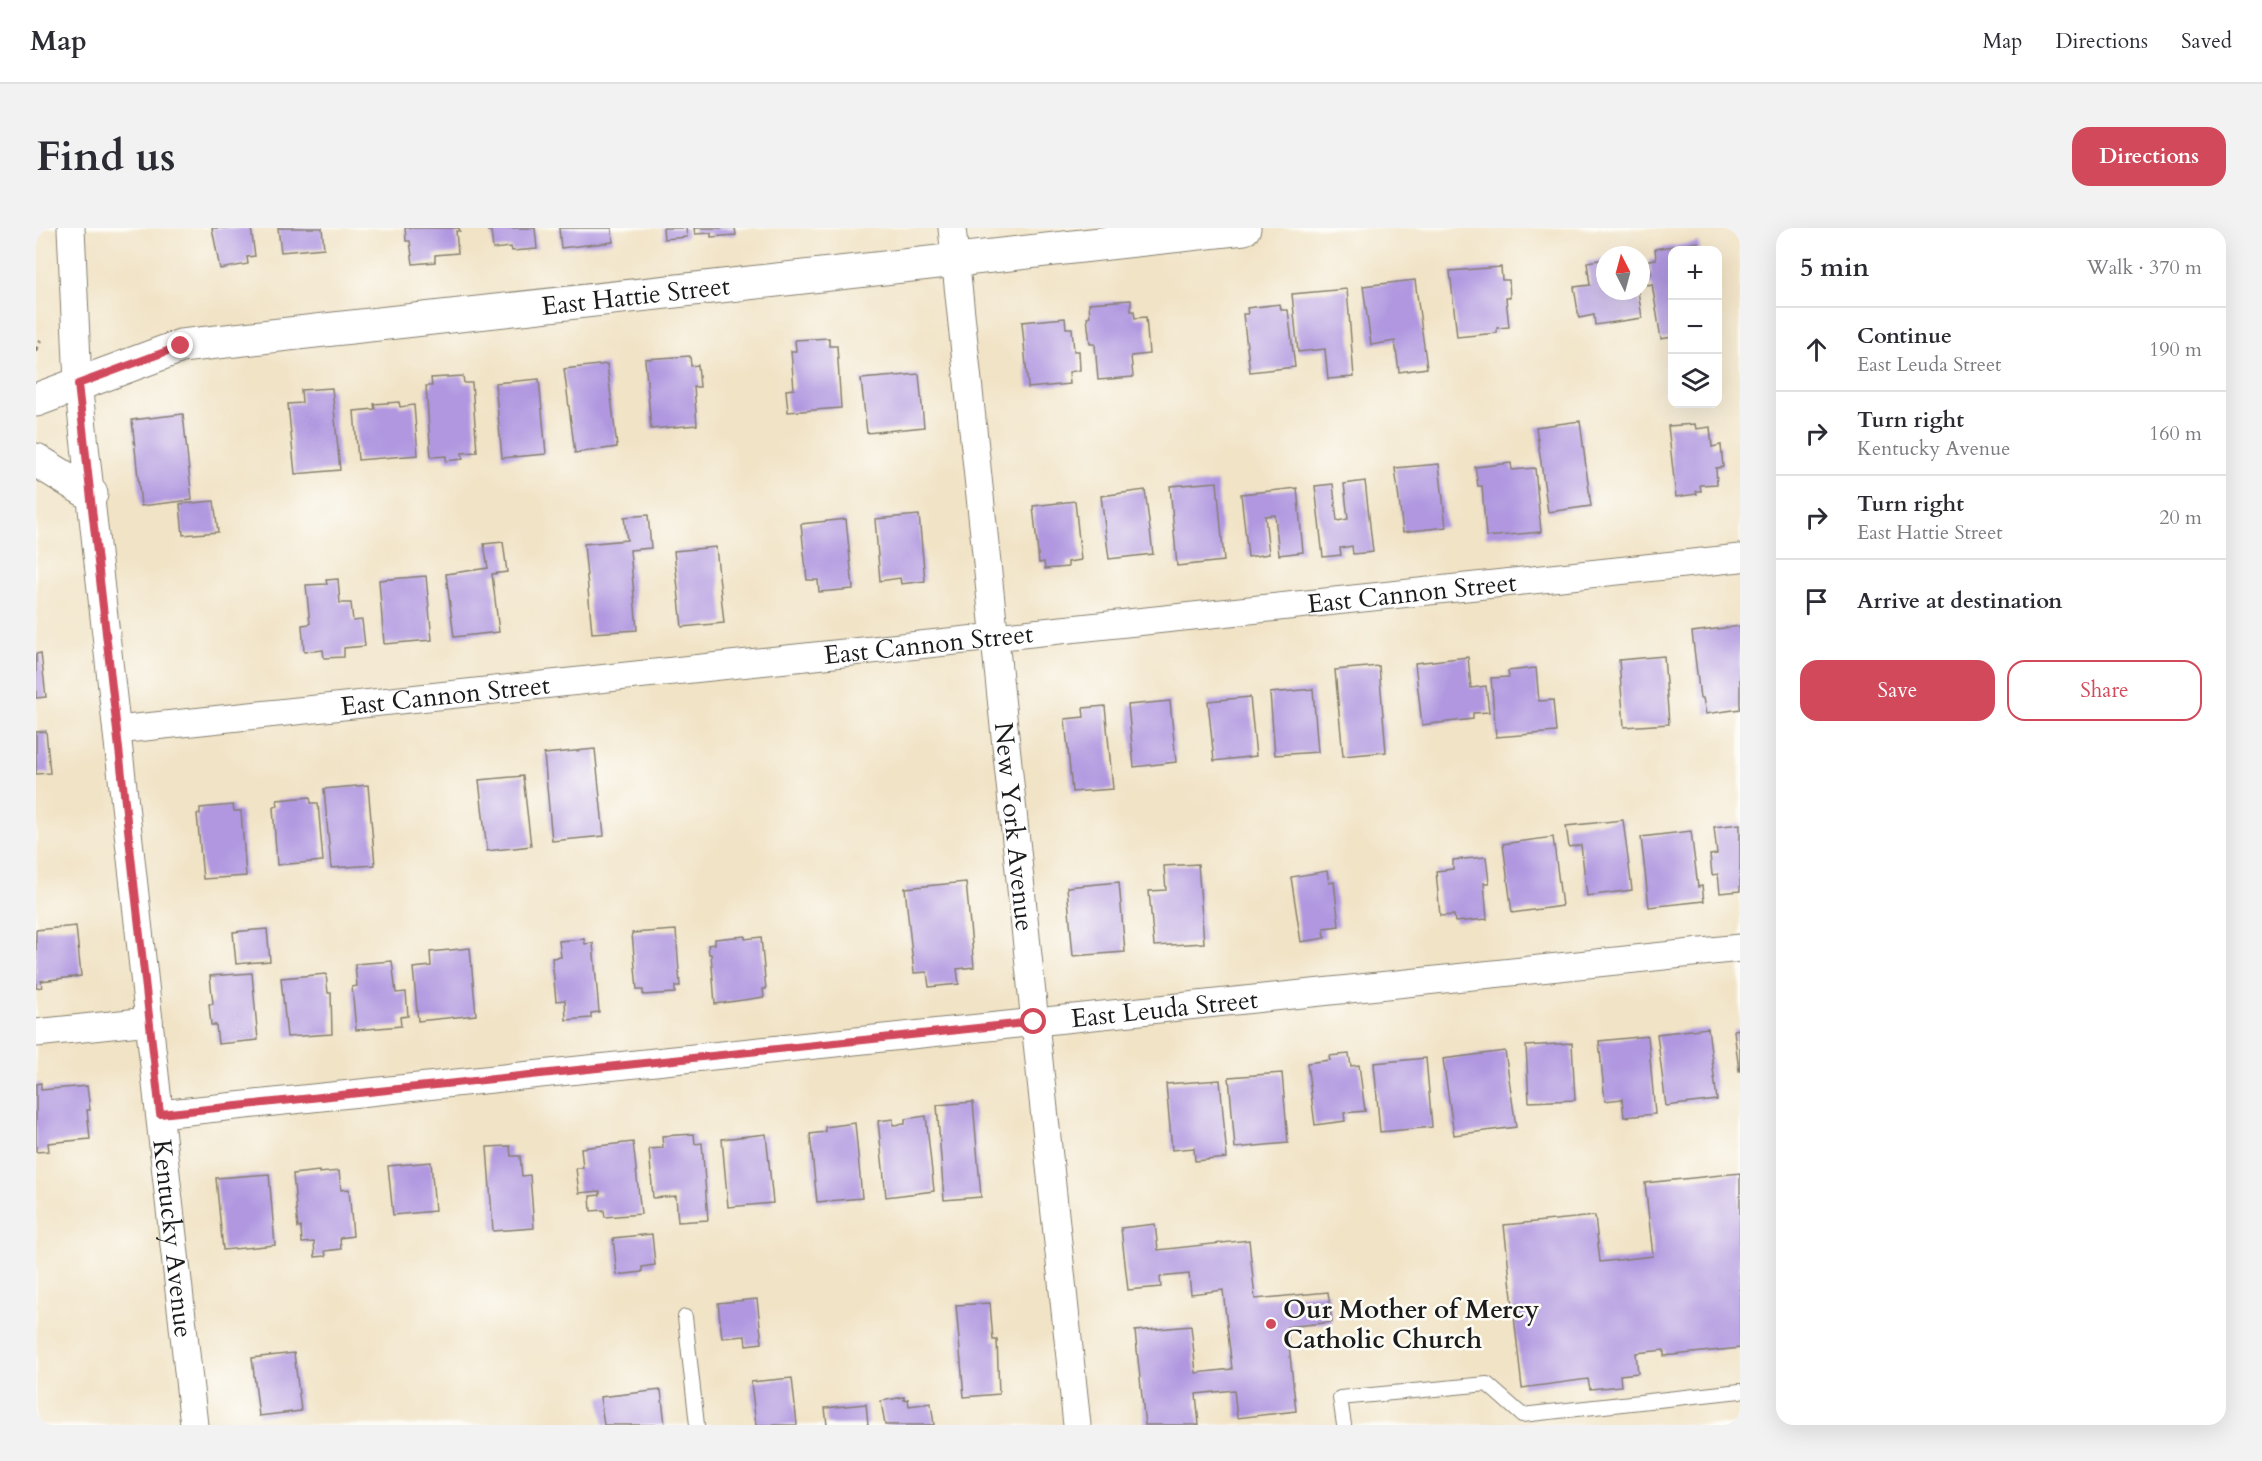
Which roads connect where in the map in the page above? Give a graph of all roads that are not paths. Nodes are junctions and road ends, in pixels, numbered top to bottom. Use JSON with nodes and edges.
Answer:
{"nodes":[{"id":1,"x":71,"y":228,"type":"edge"},
{"id":2,"x":1244,"y":228,"type":"edge"},
{"id":3,"x":954,"y":244,"type":"edge"},
{"id":4,"x":78,"y":384,"type":"junction"},
{"id":5,"x":36,"y":400,"type":"edge"},
{"id":6,"x":36,"y":460,"type":"edge"},
{"id":7,"x":91,"y":494,"type":"junction"},
{"id":8,"x":1740,"y":558,"type":"edge"},
{"id":9,"x":994,"y":636,"type":"junction"},
{"id":10,"x":117,"y":730,"type":"junction"},
{"id":11,"x":1740,"y":948,"type":"edge"},
{"id":12,"x":149,"y":1021,"type":"junction"},
{"id":13,"x":1034,"y":1022,"type":"junction"},
{"id":14,"x":36,"y":1033,"type":"edge"},
{"id":15,"x":160,"y":1114,"type":"junction"},
{"id":16,"x":685,"y":1317,"type":"dead end"},
{"id":17,"x":1740,"y":1391,"type":"edge"},
{"id":18,"x":194,"y":1425,"type":"edge"},
{"id":19,"x":697,"y":1425,"type":"edge"},
{"id":20,"x":1077,"y":1425,"type":"edge"},
{"id":21,"x":1344,"y":1425,"type":"edge"}],
"edges":[{"from":1,"to":4,"type":"street","name":"Kentucky Avenue"},
{"from":2,"to":3,"type":"street","name":"East Hattie Street"},
{"from":3,"to":4,"type":"street","name":"East Hattie Street"},
{"from":3,"to":9,"type":"street","name":"New York Avenue"},
{"from":4,"to":5,"type":"street","name":"East Hattie Street"},
{"from":4,"to":7,"type":"street","name":"Kentucky Avenue"},
{"from":6,"to":7,"type":"street"},
{"from":7,"to":10,"type":"street","name":"Kentucky Avenue"},
{"from":8,"to":9,"type":"street","name":"East Cannon Street"},
{"from":9,"to":10,"type":"street","name":"East Cannon Street"},
{"from":9,"to":13,"type":"street","name":"New York Avenue"},
{"from":10,"to":12,"type":"street","name":"Kentucky Avenue"},
{"from":11,"to":13,"type":"street","name":"East Leuda Street"},
{"from":12,"to":14,"type":"street"},
{"from":12,"to":15,"type":"street","name":"Kentucky Avenue"},
{"from":13,"to":15,"type":"street","name":"East Leuda Street"},
{"from":13,"to":20,"type":"street","name":"New York Avenue"},
{"from":15,"to":18,"type":"street","name":"Kentucky Avenue"},
{"from":16,"to":19,"type":"lane"},
{"from":17,"to":21,"type":"lane"}]}
